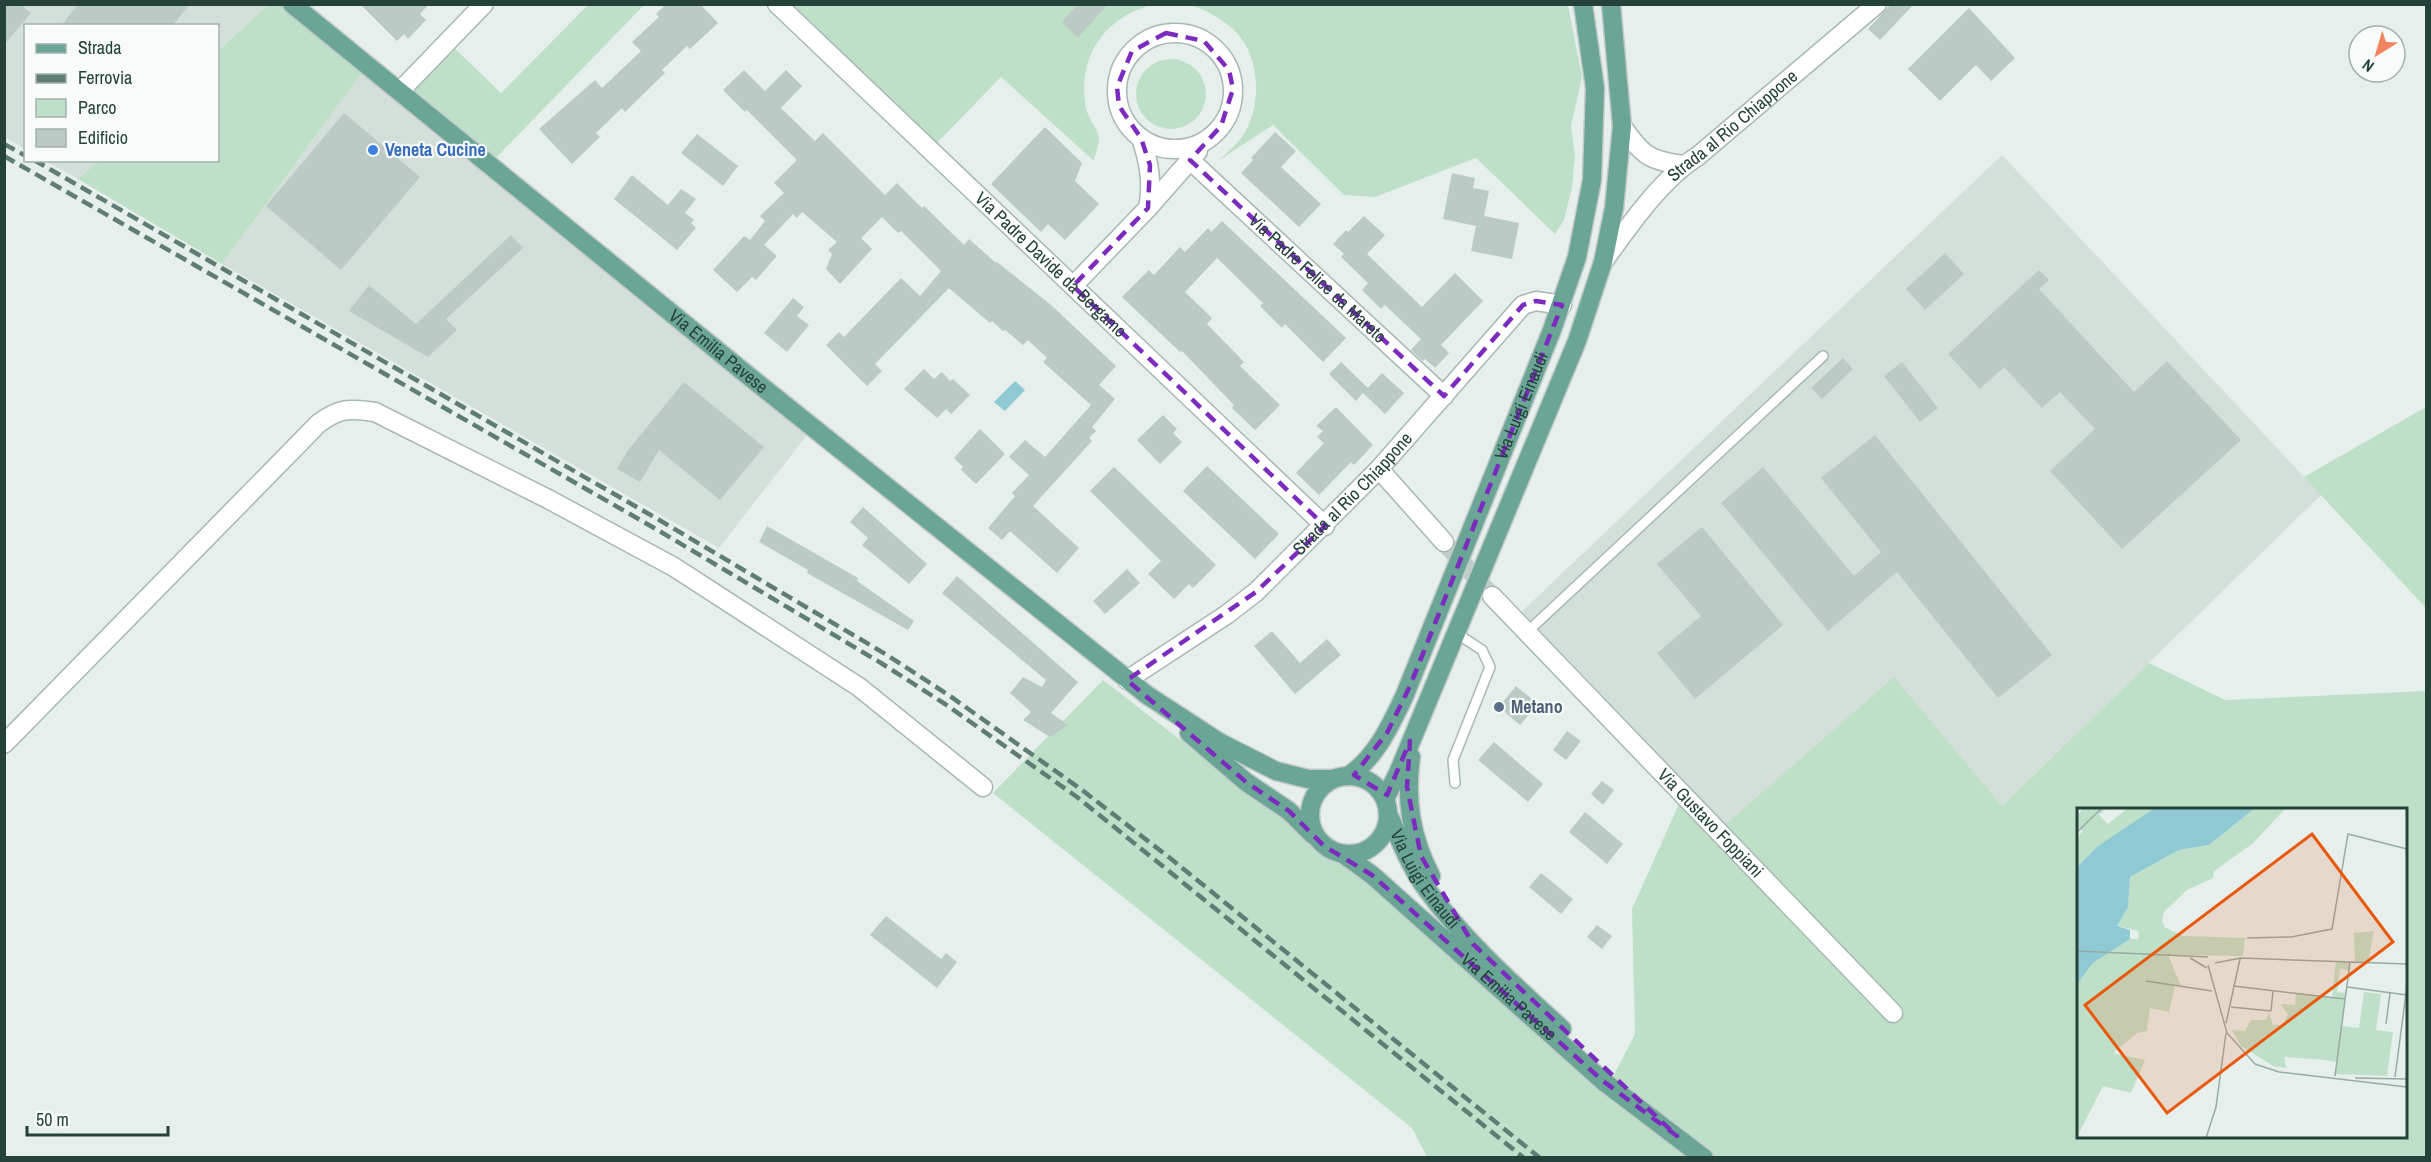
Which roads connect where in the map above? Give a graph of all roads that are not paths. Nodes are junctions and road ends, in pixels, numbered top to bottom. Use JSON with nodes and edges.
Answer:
{"nodes":[{"id":1,"x":292,"y":4,"type":"edge"},
{"id":2,"x":484,"y":4,"type":"edge"},
{"id":3,"x":777,"y":4,"type":"edge"},
{"id":4,"x":1583,"y":4,"type":"edge"},
{"id":5,"x":1611,"y":4,"type":"edge"},
{"id":6,"x":1877,"y":4,"type":"edge"},
{"id":7,"x":400,"y":91,"type":"junction"},
{"id":8,"x":1622,"y":126,"type":"junction"},
{"id":9,"x":1142,"y":138,"type":"junction"},
{"id":10,"x":1207,"y":139,"type":"junction"},
{"id":11,"x":1190,"y":160,"type":"junction"},
{"id":12,"x":1684,"y":165,"type":"junction"},
{"id":13,"x":1148,"y":208,"type":"junction"},
{"id":14,"x":1603,"y":262,"type":"junction"},
{"id":15,"x":1073,"y":286,"type":"junction"},
{"id":16,"x":1562,"y":305,"type":"junction"},
{"id":17,"x":1823,"y":356,"type":"dead end"},
{"id":18,"x":1444,"y":396,"type":"junction"},
{"id":19,"x":1379,"y":469,"type":"junction"},
{"id":20,"x":1325,"y":526,"type":"junction"},
{"id":21,"x":1444,"y":542,"type":"tunnel mouth"},
{"id":22,"x":1492,"y":596,"type":"tunnel mouth"},
{"id":23,"x":1456,"y":633,"type":"junction"},
{"id":24,"x":1526,"y":633,"type":"junction"},
{"id":25,"x":1127,"y":681,"type":"junction"},
{"id":26,"x":1147,"y":696,"type":"junction"},
{"id":27,"x":1410,"y":741,"type":"junction"},
{"id":28,"x":4,"y":744,"type":"edge"},
{"id":29,"x":1340,"y":777,"type":"junction"},
{"id":30,"x":1455,"y":783,"type":"dead end"},
{"id":31,"x":982,"y":787,"type":"dead end"},
{"id":32,"x":1387,"y":806,"type":"junction"},
{"id":33,"x":1317,"y":838,"type":"junction"},
{"id":34,"x":1343,"y":854,"type":"junction"},
{"id":35,"x":1473,"y":944,"type":"junction"},
{"id":36,"x":1893,"y":1013,"type":"dead end"},
{"id":37,"x":1678,"y":1137,"type":"junction"},
{"id":38,"x":1704,"y":1158,"type":"edge"}],
"edges":[{"from":1,"to":7,"type":"main road","name":"Via Emilia Pavese"},
{"from":2,"to":7,"type":"street"},
{"from":3,"to":15,"type":"street","name":"Via Padre Davide da Bergamo"},
{"from":4,"to":16,"type":"main road","name":"Via Luigi Einaudi"},
{"from":5,"to":8,"type":"main road","name":"Via Luigi Einaudi"},
{"from":6,"to":12,"type":"street","name":"Strada al Rio Chiappone"},
{"from":7,"to":25,"type":"main road","name":"Via Emilia Pavese"},
{"from":8,"to":12,"type":"street"},
{"from":8,"to":14,"type":"main road","name":"Via Luigi Einaudi"},
{"from":9,"to":10,"type":"street"},
{"from":9,"to":10,"type":"street"},
{"from":9,"to":13,"type":"street"},
{"from":10,"to":11,"type":"street"},
{"from":11,"to":13,"type":"street"},
{"from":11,"to":18,"type":"street","name":"Via Padre Felice da Mareto"},
{"from":12,"to":14,"type":"street","name":"Strada al Rio Chiappone"},
{"from":13,"to":15,"type":"street"},
{"from":14,"to":23,"type":"main road","name":"Via Luigi Einaudi"},
{"from":15,"to":20,"type":"street","name":"Via Padre Davide da Bergamo"},
{"from":16,"to":18,"type":"street","name":"Strada al Rio Chiappone"},
{"from":16,"to":29,"type":"main road","name":"Via Luigi Einaudi"},
{"from":17,"to":24,"type":"lane"},
{"from":18,"to":19,"type":"street","name":"Strada al Rio Chiappone"},
{"from":19,"to":20,"type":"street","name":"Strada al Rio Chiappone"},
{"from":19,"to":21,"type":"street"},
{"from":20,"to":25,"type":"street","name":"Strada al Rio Chiappone"},
{"from":22,"to":24,"type":"street","name":"Via Gustavo Foppiani"},
{"from":23,"to":27,"type":"main road","name":"Via Luigi Einaudi"},
{"from":23,"to":30,"type":"lane"},
{"from":24,"to":36,"type":"street","name":"Via Gustavo Foppiani"},
{"from":25,"to":26,"type":"main road","name":"Via Emilia Pavese"},
{"from":26,"to":29,"type":"main road","name":"Via Emilia Pavese"},
{"from":26,"to":33,"type":"main road","name":"Via Emilia Pavese"},
{"from":27,"to":32,"type":"main road","name":"Via Luigi Einaudi"},
{"from":27,"to":35,"type":"main road"},
{"from":28,"to":31,"type":"street"},
{"from":29,"to":32,"type":"main road"},
{"from":29,"to":33,"type":"main road"},
{"from":32,"to":34,"type":"main road"},
{"from":32,"to":35,"type":"main road","name":"Via Luigi Einaudi"},
{"from":33,"to":34,"type":"main road"},
{"from":34,"to":37,"type":"main road","name":"Via Emilia Pavese"},
{"from":35,"to":37,"type":"main road","name":"Via Luigi Einaudi"},
{"from":37,"to":38,"type":"main road","name":"Via Emilia Pavese"}]}
